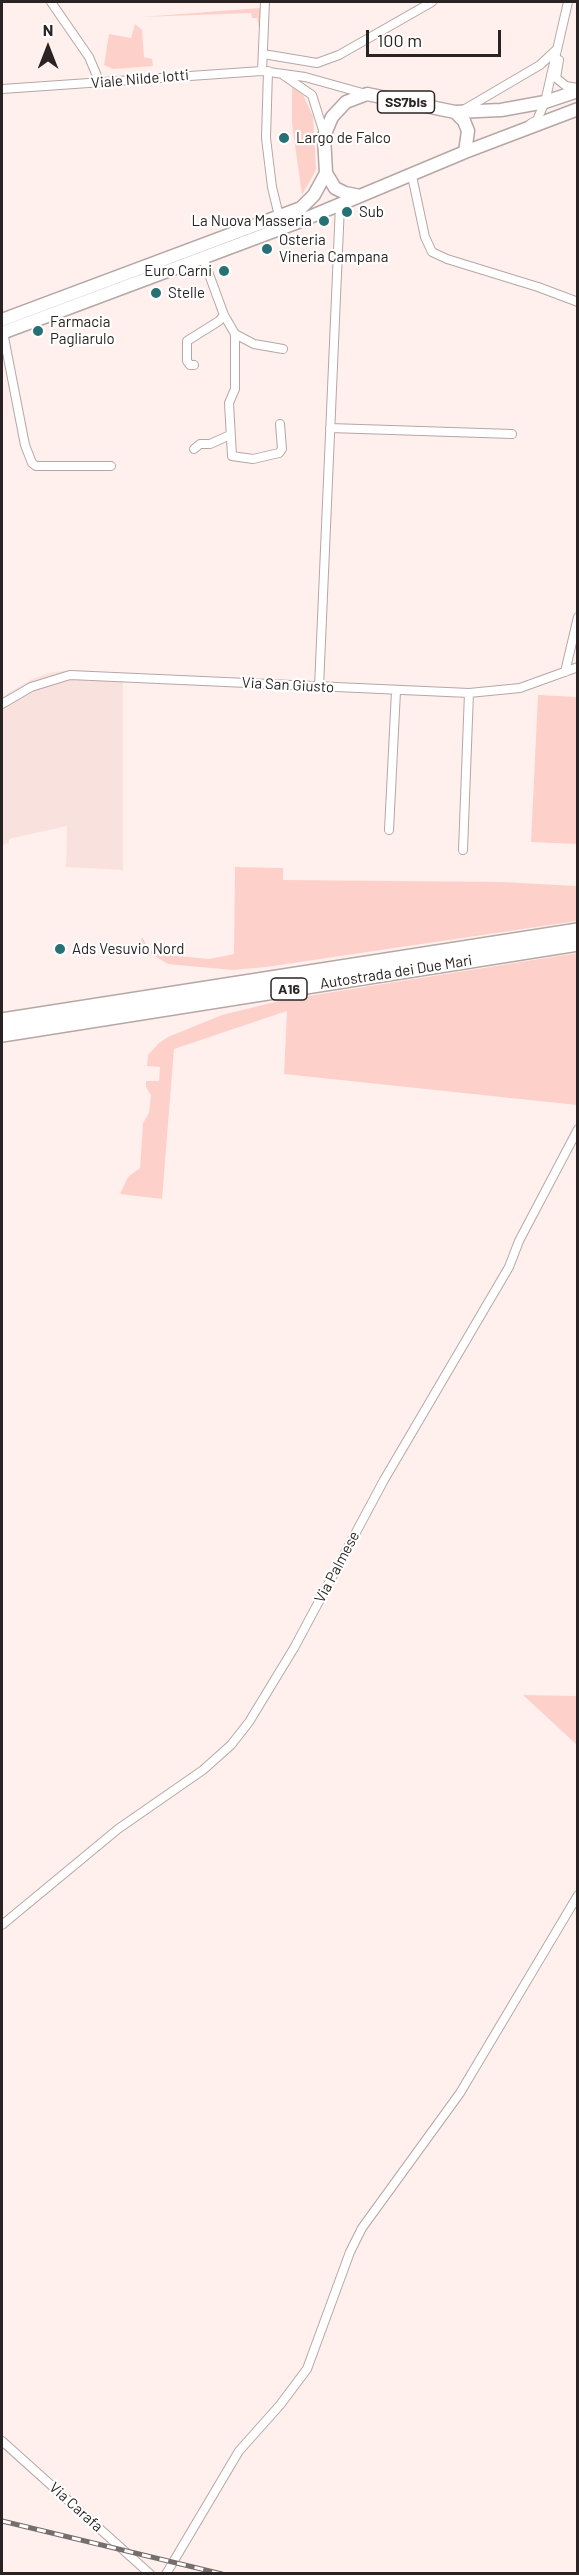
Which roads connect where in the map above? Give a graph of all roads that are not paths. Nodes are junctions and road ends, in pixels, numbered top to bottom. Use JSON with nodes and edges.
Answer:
{"nodes":[{"id":1,"x":51,"y":2,"type":"edge"},
{"id":2,"x":266,"y":2,"type":"edge"},
{"id":3,"x":432,"y":2,"type":"edge"},
{"id":4,"x":568,"y":2,"type":"edge"},
{"id":5,"x":556,"y":50,"type":"junction"},
{"id":6,"x":263,"y":54,"type":"junction"},
{"id":7,"x":265,"y":71,"type":"junction"},
{"id":8,"x":279,"y":72,"type":"junction"},
{"id":9,"x":100,"y":83,"type":"junction"},
{"id":10,"x":2,"y":89,"type":"edge"},
{"id":11,"x":578,"y":89,"type":"edge"},
{"id":12,"x":367,"y":94,"type":"junction"},
{"id":13,"x":545,"y":102,"type":"junction"},
{"id":14,"x":578,"y":109,"type":"edge"},
{"id":15,"x":455,"y":112,"type":"junction"},
{"id":16,"x":510,"y":135,"type":"junction"},
{"id":17,"x":324,"y":136,"type":"junction"},
{"id":18,"x":465,"y":152,"type":"junction"},
{"id":19,"x":326,"y":173,"type":"junction"},
{"id":20,"x":412,"y":176,"type":"junction"},
{"id":21,"x":360,"y":196,"type":"junction"},
{"id":22,"x":340,"y":204,"type":"junction"},
{"id":23,"x":279,"y":216,"type":"junction"},
{"id":24,"x":203,"y":258,"type":"junction"},
{"id":25,"x":578,"y":302,"type":"edge"},
{"id":26,"x":224,"y":315,"type":"junction"},
{"id":27,"x":2,"y":329,"type":"edge"},
{"id":28,"x":235,"y":334,"type":"junction"},
{"id":29,"x":283,"y":349,"type":"dead end"},
{"id":30,"x":194,"y":365,"type":"dead end"},
{"id":31,"x":280,"y":424,"type":"dead end"},
{"id":32,"x":330,"y":428,"type":"junction"},
{"id":33,"x":230,"y":435,"type":"junction"},
{"id":34,"x":512,"y":435,"type":"dead end"},
{"id":35,"x":194,"y":449,"type":"dead end"},
{"id":36,"x":111,"y":466,"type":"dead end"},
{"id":37,"x":578,"y":617,"type":"edge"},
{"id":38,"x":578,"y":667,"type":"edge"},
{"id":39,"x":565,"y":672,"type":"junction"},
{"id":40,"x":319,"y":687,"type":"junction"},
{"id":41,"x":396,"y":691,"type":"junction"},
{"id":42,"x":469,"y":693,"type":"junction"},
{"id":43,"x":2,"y":704,"type":"edge"},
{"id":44,"x":389,"y":831,"type":"dead end"},
{"id":45,"x":463,"y":850,"type":"dead end"},
{"id":46,"x":578,"y":931,"type":"edge"},
{"id":47,"x":578,"y":943,"type":"edge"},
{"id":48,"x":2,"y":1021,"type":"edge"},
{"id":49,"x":2,"y":1034,"type":"edge"},
{"id":50,"x":578,"y":1129,"type":"edge"},
{"id":51,"x":578,"y":1895,"type":"edge"},
{"id":52,"x":2,"y":1925,"type":"edge"},
{"id":53,"x":2,"y":2441,"type":"edge"},
{"id":54,"x":150,"y":2574,"type":"edge"},
{"id":55,"x":166,"y":2574,"type":"edge"}],
"edges":[{"from":1,"to":9,"type":"street"},
{"from":2,"to":6,"type":"street"},
{"from":3,"to":6,"type":"street"},
{"from":4,"to":5,"type":"street"},
{"from":5,"to":11,"type":"street"},
{"from":5,"to":13,"type":"street"},
{"from":5,"to":15,"type":"street"},
{"from":6,"to":7,"type":"street"},
{"from":7,"to":8,"type":"street","name":"Viale Nilde Iotti"},
{"from":7,"to":9,"type":"street","name":"Viale Nilde Iotti"},
{"from":7,"to":23,"type":"street"},
{"from":8,"to":12,"type":"street","name":"Viale Nilde Iotti"},
{"from":8,"to":17,"type":"street"},
{"from":9,"to":10,"type":"street","name":"Viale Nilde Iotti"},
{"from":11,"to":13,"type":"main road","number":"SS7bis"},
{"from":12,"to":15,"type":"main road","number":"SS7bis"},
{"from":12,"to":17,"type":"main road","number":"SS7bis"},
{"from":13,"to":15,"type":"main road","number":"SS7bis"},
{"from":13,"to":16,"type":"street"},
{"from":14,"to":16,"type":"main road"},
{"from":15,"to":18,"type":"main road","number":"SS7bis"},
{"from":16,"to":18,"type":"main road"},
{"from":17,"to":19,"type":"main road"},
{"from":18,"to":20,"type":"main road"},
{"from":19,"to":21,"type":"main road"},
{"from":19,"to":23,"type":"main road"},
{"from":20,"to":21,"type":"main road"},
{"from":20,"to":25,"type":"street"},
{"from":21,"to":22,"type":"main road"},
{"from":22,"to":24,"type":"main road"},
{"from":22,"to":32,"type":"street"},
{"from":23,"to":27,"type":"main road"},
{"from":24,"to":26,"type":"street"},
{"from":24,"to":27,"type":"main road"},
{"from":26,"to":28,"type":"street"},
{"from":26,"to":30,"type":"street"},
{"from":27,"to":36,"type":"street"},
{"from":28,"to":29,"type":"street"},
{"from":28,"to":33,"type":"street"},
{"from":31,"to":33,"type":"street"},
{"from":32,"to":34,"type":"street"},
{"from":32,"to":40,"type":"street"},
{"from":33,"to":35,"type":"street"},
{"from":37,"to":39,"type":"street"},
{"from":38,"to":39,"type":"street","name":"Via San Giusto"},
{"from":39,"to":42,"type":"street","name":"Via San Giusto"},
{"from":40,"to":41,"type":"street","name":"Via San Giusto"},
{"from":40,"to":43,"type":"street","name":"Via San Giusto"},
{"from":41,"to":42,"type":"street","name":"Via San Giusto"},
{"from":41,"to":44,"type":"street"},
{"from":42,"to":45,"type":"street"},
{"from":46,"to":48,"type":"highway","name":"Autostrada dei Due Mari","number":"A16"},
{"from":47,"to":49,"type":"highway","name":"Autostrada dei Due Mari","number":"A16"},
{"from":50,"to":52,"type":"street","name":"Via Palmese"},
{"from":51,"to":55,"type":"street"},
{"from":53,"to":54,"type":"street","name":"Via Carafa"}]}
